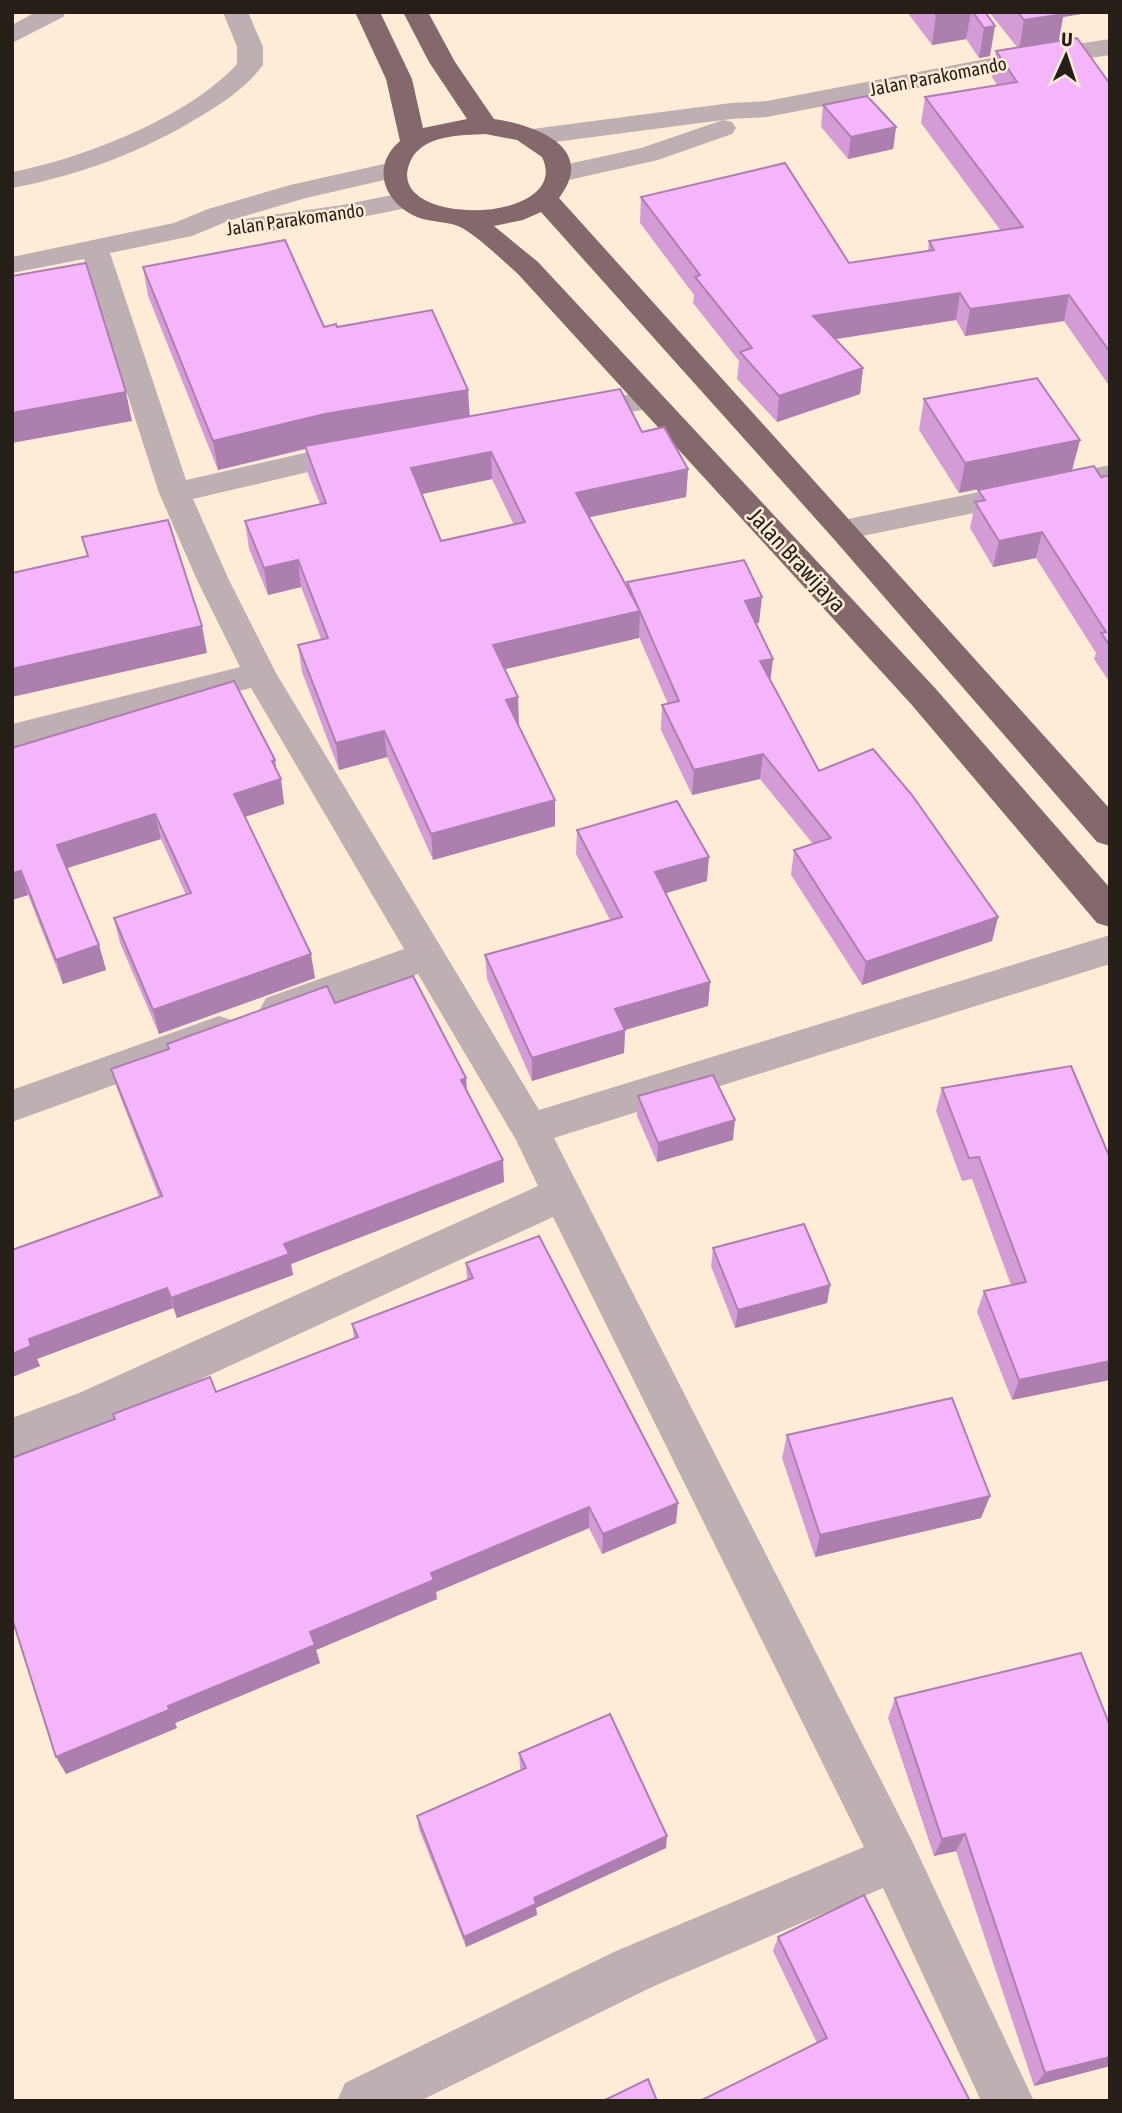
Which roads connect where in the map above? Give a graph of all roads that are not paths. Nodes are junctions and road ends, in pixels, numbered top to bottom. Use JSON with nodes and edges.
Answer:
{"nodes":[{"id":1,"x":54,"y":12,"type":"edge"},
{"id":2,"x":235,"y":12,"type":"edge"},
{"id":3,"x":367,"y":12,"type":"edge"},
{"id":4,"x":415,"y":12,"type":"edge"},
{"id":5,"x":12,"y":36,"type":"edge"},
{"id":6,"x":996,"y":42,"type":"edge"},
{"id":7,"x":1110,"y":47,"type":"edge"},
{"id":8,"x":1012,"y":62,"type":"junction"},
{"id":9,"x":767,"y":109,"type":"junction"},
{"id":10,"x":485,"y":126,"type":"junction"},
{"id":11,"x":531,"y":137,"type":"junction"},
{"id":12,"x":414,"y":142,"type":"junction"},
{"id":13,"x":393,"y":170,"type":"junction"},
{"id":14,"x":12,"y":180,"type":"edge"},
{"id":15,"x":552,"y":186,"type":"junction"},
{"id":16,"x":407,"y":200,"type":"junction"},
{"id":17,"x":470,"y":220,"type":"junction"},
{"id":18,"x":182,"y":230,"type":"junction"},
{"id":19,"x":95,"y":250,"type":"junction"},
{"id":20,"x":12,"y":265,"type":"edge"},
{"id":21,"x":648,"y":400,"type":"junction"},
{"id":22,"x":542,"y":418,"type":"edge"},
{"id":23,"x":382,"y":447,"type":"edge"},
{"id":24,"x":1110,"y":475,"type":"edge"},
{"id":25,"x":176,"y":493,"type":"junction"},
{"id":26,"x":843,"y":530,"type":"junction"},
{"id":27,"x":260,"y":674,"type":"junction"},
{"id":28,"x":12,"y":736,"type":"edge"},
{"id":29,"x":1110,"y":833,"type":"edge"},
{"id":30,"x":1110,"y":913,"type":"edge"},
{"id":31,"x":1110,"y":949,"type":"edge"},
{"id":32,"x":428,"y":955,"type":"junction"},
{"id":33,"x":12,"y":1105,"type":"edge"},
{"id":34,"x":530,"y":1129,"type":"junction"},
{"id":35,"x":562,"y":1194,"type":"junction"},
{"id":36,"x":12,"y":1438,"type":"edge"},
{"id":37,"x":895,"y":1858,"type":"junction"},
{"id":38,"x":363,"y":2101,"type":"edge"},
{"id":39,"x":1008,"y":2101,"type":"edge"}],
"edges":[{"from":1,"to":5,"type":"street"},
{"from":2,"to":14,"type":"street"},
{"from":3,"to":12,"type":"highway"},
{"from":4,"to":10,"type":"highway"},
{"from":6,"to":8,"type":"street"},
{"from":7,"to":8,"type":"street","name":"Jalan Parakomando"},
{"from":8,"to":9,"type":"street","name":"Jalan Parakomando"},
{"from":9,"to":11,"type":"street","name":"Jalan Parakomando"},
{"from":9,"to":15,"type":"street","name":"Jalan Parakomando"},
{"from":10,"to":11,"type":"highway"},
{"from":10,"to":12,"type":"highway"},
{"from":11,"to":15,"type":"highway"},
{"from":12,"to":13,"type":"highway"},
{"from":13,"to":16,"type":"highway"},
{"from":13,"to":18,"type":"street","name":"Jalan Parakomando"},
{"from":15,"to":17,"type":"highway"},
{"from":15,"to":26,"type":"highway"},
{"from":16,"to":17,"type":"highway"},
{"from":16,"to":18,"type":"street","name":"Jalan Parakomando"},
{"from":17,"to":21,"type":"highway","name":"Jalan Brawijaya"},
{"from":18,"to":19,"type":"street","name":"Jalan Parakomando"},
{"from":19,"to":20,"type":"street","name":"Jalan Parakomando"},
{"from":19,"to":25,"type":"street"},
{"from":21,"to":22,"type":"street"},
{"from":21,"to":30,"type":"highway","name":"Jalan Brawijaya"},
{"from":23,"to":25,"type":"street"},
{"from":24,"to":26,"type":"street"},
{"from":25,"to":27,"type":"street"},
{"from":26,"to":29,"type":"highway"},
{"from":27,"to":28,"type":"street"},
{"from":27,"to":32,"type":"street"},
{"from":31,"to":34,"type":"street"},
{"from":32,"to":33,"type":"street"},
{"from":32,"to":34,"type":"street"},
{"from":34,"to":35,"type":"street"},
{"from":35,"to":36,"type":"street"},
{"from":35,"to":37,"type":"street"},
{"from":37,"to":38,"type":"street"},
{"from":37,"to":39,"type":"street"}]}
